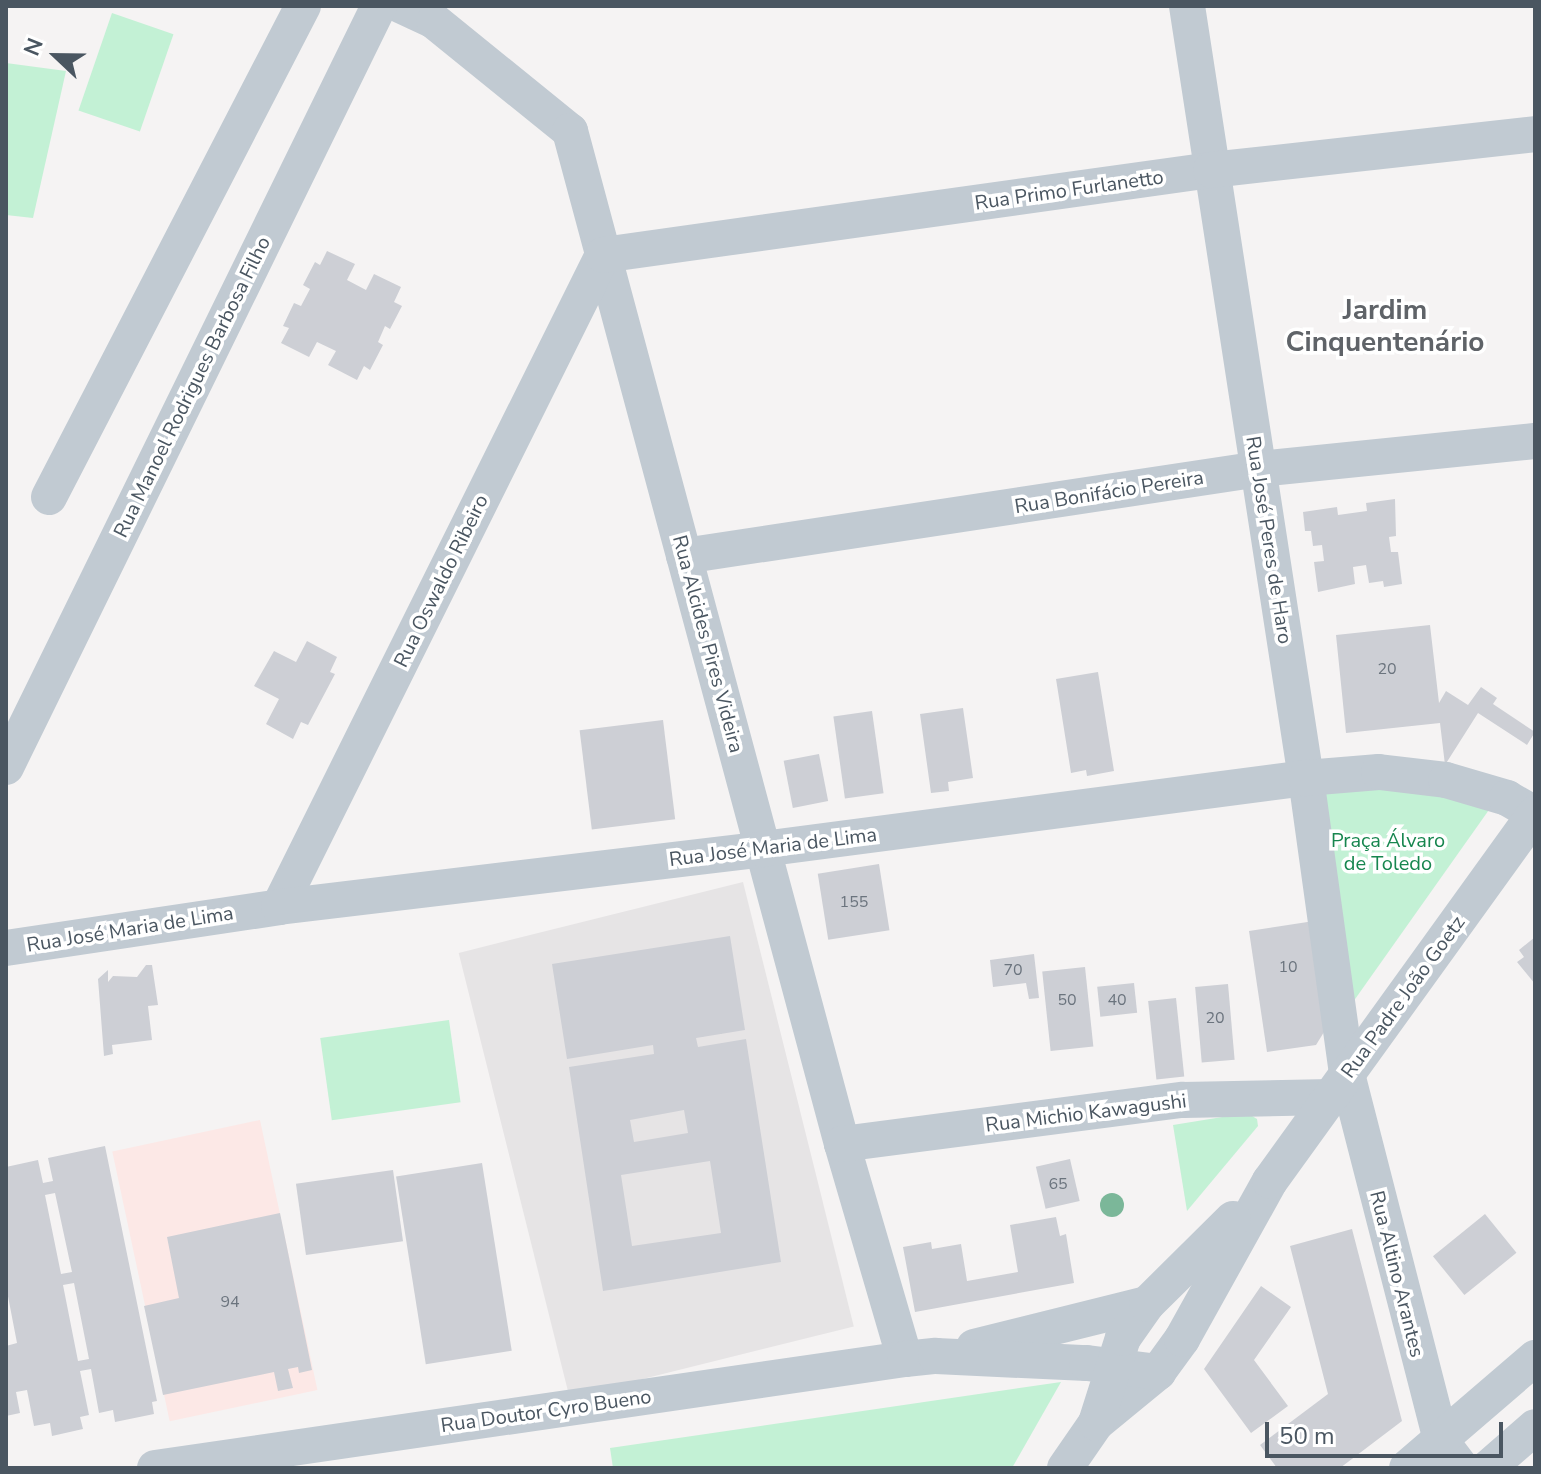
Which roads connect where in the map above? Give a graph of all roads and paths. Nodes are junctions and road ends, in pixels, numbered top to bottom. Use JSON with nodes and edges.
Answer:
{"nodes":[{"id":1,"x":303,"y":6,"type":"edge"},
{"id":2,"x":379,"y":6,"type":"edge"},
{"id":3,"x":402,"y":6,"type":"edge"},
{"id":4,"x":1187,"y":6,"type":"edge"},
{"id":5,"x":1535,"y":134,"type":"edge"},
{"id":6,"x":1211,"y":170,"type":"junction"},
{"id":7,"x":603,"y":255,"type":"junction"},
{"id":8,"x":1535,"y":441,"type":"edge"},
{"id":9,"x":1259,"y":469,"type":"junction"},
{"id":10,"x":49,"y":497,"type":"dead end"},
{"id":11,"x":684,"y":556,"type":"junction"},
{"id":12,"x":6,"y":767,"type":"edge"},
{"id":13,"x":1306,"y":778,"type":"junction"},
{"id":14,"x":1535,"y":814,"type":"edge"},
{"id":15,"x":763,"y":849,"type":"junction"},
{"id":16,"x":279,"y":907,"type":"junction"},
{"id":17,"x":6,"y":948,"type":"edge"},
{"id":18,"x":1339,"y":1085,"type":"junction"},
{"id":19,"x":842,"y":1144,"type":"junction"},
{"id":20,"x":1270,"y":1181,"type":"junction"},
{"id":21,"x":1147,"y":1304,"type":"junction"},
{"id":22,"x":1182,"y":1339,"type":"junction"},
{"id":23,"x":921,"y":1358,"type":"junction"},
{"id":24,"x":1535,"y":1358,"type":"edge"},
{"id":25,"x":1114,"y":1366,"type":"junction"},
{"id":26,"x":1158,"y":1372,"type":"junction"},
{"id":27,"x":1096,"y":1423,"type":"junction"},
{"id":28,"x":1535,"y":1427,"type":"edge"},
{"id":29,"x":1451,"y":1455,"type":"edge"},
{"id":30,"x":155,"y":1468,"type":"edge"},
{"id":31,"x":1065,"y":1468,"type":"edge"},
{"id":32,"x":1407,"y":1468,"type":"edge"},
{"id":33,"x":1488,"y":1468,"type":"edge"}],
"edges":[{"from":1,"to":10,"type":"street"},
{"from":2,"to":12,"type":"street","name":"Rua Manoel Rodrigues Barbosa Filho"},
{"from":3,"to":7,"type":"street","name":"Rua Alcides Pires Videira"},
{"from":4,"to":6,"type":"street","name":"Rua José Peres de Haro"},
{"from":5,"to":6,"type":"street","name":"Rua Primo Furlanetto"},
{"from":6,"to":7,"type":"street","name":"Rua Primo Furlanetto"},
{"from":6,"to":9,"type":"street","name":"Rua José Peres de Haro"},
{"from":7,"to":11,"type":"street","name":"Rua Alcides Pires Videira"},
{"from":7,"to":16,"type":"street","name":"Rua Oswaldo Ribeiro"},
{"from":8,"to":9,"type":"street","name":"Rua Bonifácio Pereira"},
{"from":9,"to":11,"type":"street","name":"Rua Bonifácio Pereira"},
{"from":9,"to":13,"type":"street","name":"Rua José Peres de Haro"},
{"from":11,"to":15,"type":"street","name":"Rua Alcides Pires Videira"},
{"from":13,"to":14,"type":"street","name":"Rua José Maria de Lima"},
{"from":13,"to":15,"type":"street","name":"Rua José Maria de Lima"},
{"from":13,"to":18,"type":"street","name":"Rua José Peres de Haro"},
{"from":14,"to":18,"type":"street","name":"Rua Padre João Goetz"},
{"from":15,"to":16,"type":"street","name":"Rua José Maria de Lima"},
{"from":15,"to":19,"type":"street","name":"Rua Alcides Pires Videira"},
{"from":16,"to":17,"type":"street","name":"Rua José Maria de Lima"},
{"from":18,"to":19,"type":"street","name":"Rua Michio Kawagushi"},
{"from":18,"to":20,"type":"street","name":"Rua Padre João Goetz"},
{"from":18,"to":29,"type":"street","name":"Rua Altino Arantes"},
{"from":19,"to":23,"type":"street","name":"Rua Alcides Pires Videira"},
{"from":20,"to":21,"type":"street","name":"Rua Padre João Goetz"},
{"from":20,"to":22,"type":"street","name":"Rua Padre João Goetz"},
{"from":21,"to":22,"type":"street"},
{"from":21,"to":23,"type":"street","name":"Rua Doutor Cyro Bueno"},
{"from":21,"to":25,"type":"street","name":"Rua Padre João Goetz"},
{"from":22,"to":26,"type":"street","name":"Rua Padre João Goetz"},
{"from":23,"to":25,"type":"street","name":"Rua Doutor Cyro Bueno"},
{"from":23,"to":30,"type":"street","name":"Rua Doutor Cyro Bueno"},
{"from":24,"to":29,"type":"street"},
{"from":25,"to":26,"type":"street","name":"Rua Doutor Cyro Bueno"},
{"from":25,"to":27,"type":"street","name":"Rua Padre João Goetz"},
{"from":26,"to":27,"type":"street","name":"Rua Padre João Goetz"},
{"from":27,"to":31,"type":"street"},
{"from":28,"to":33,"type":"street"},
{"from":29,"to":32,"type":"street"}]}
